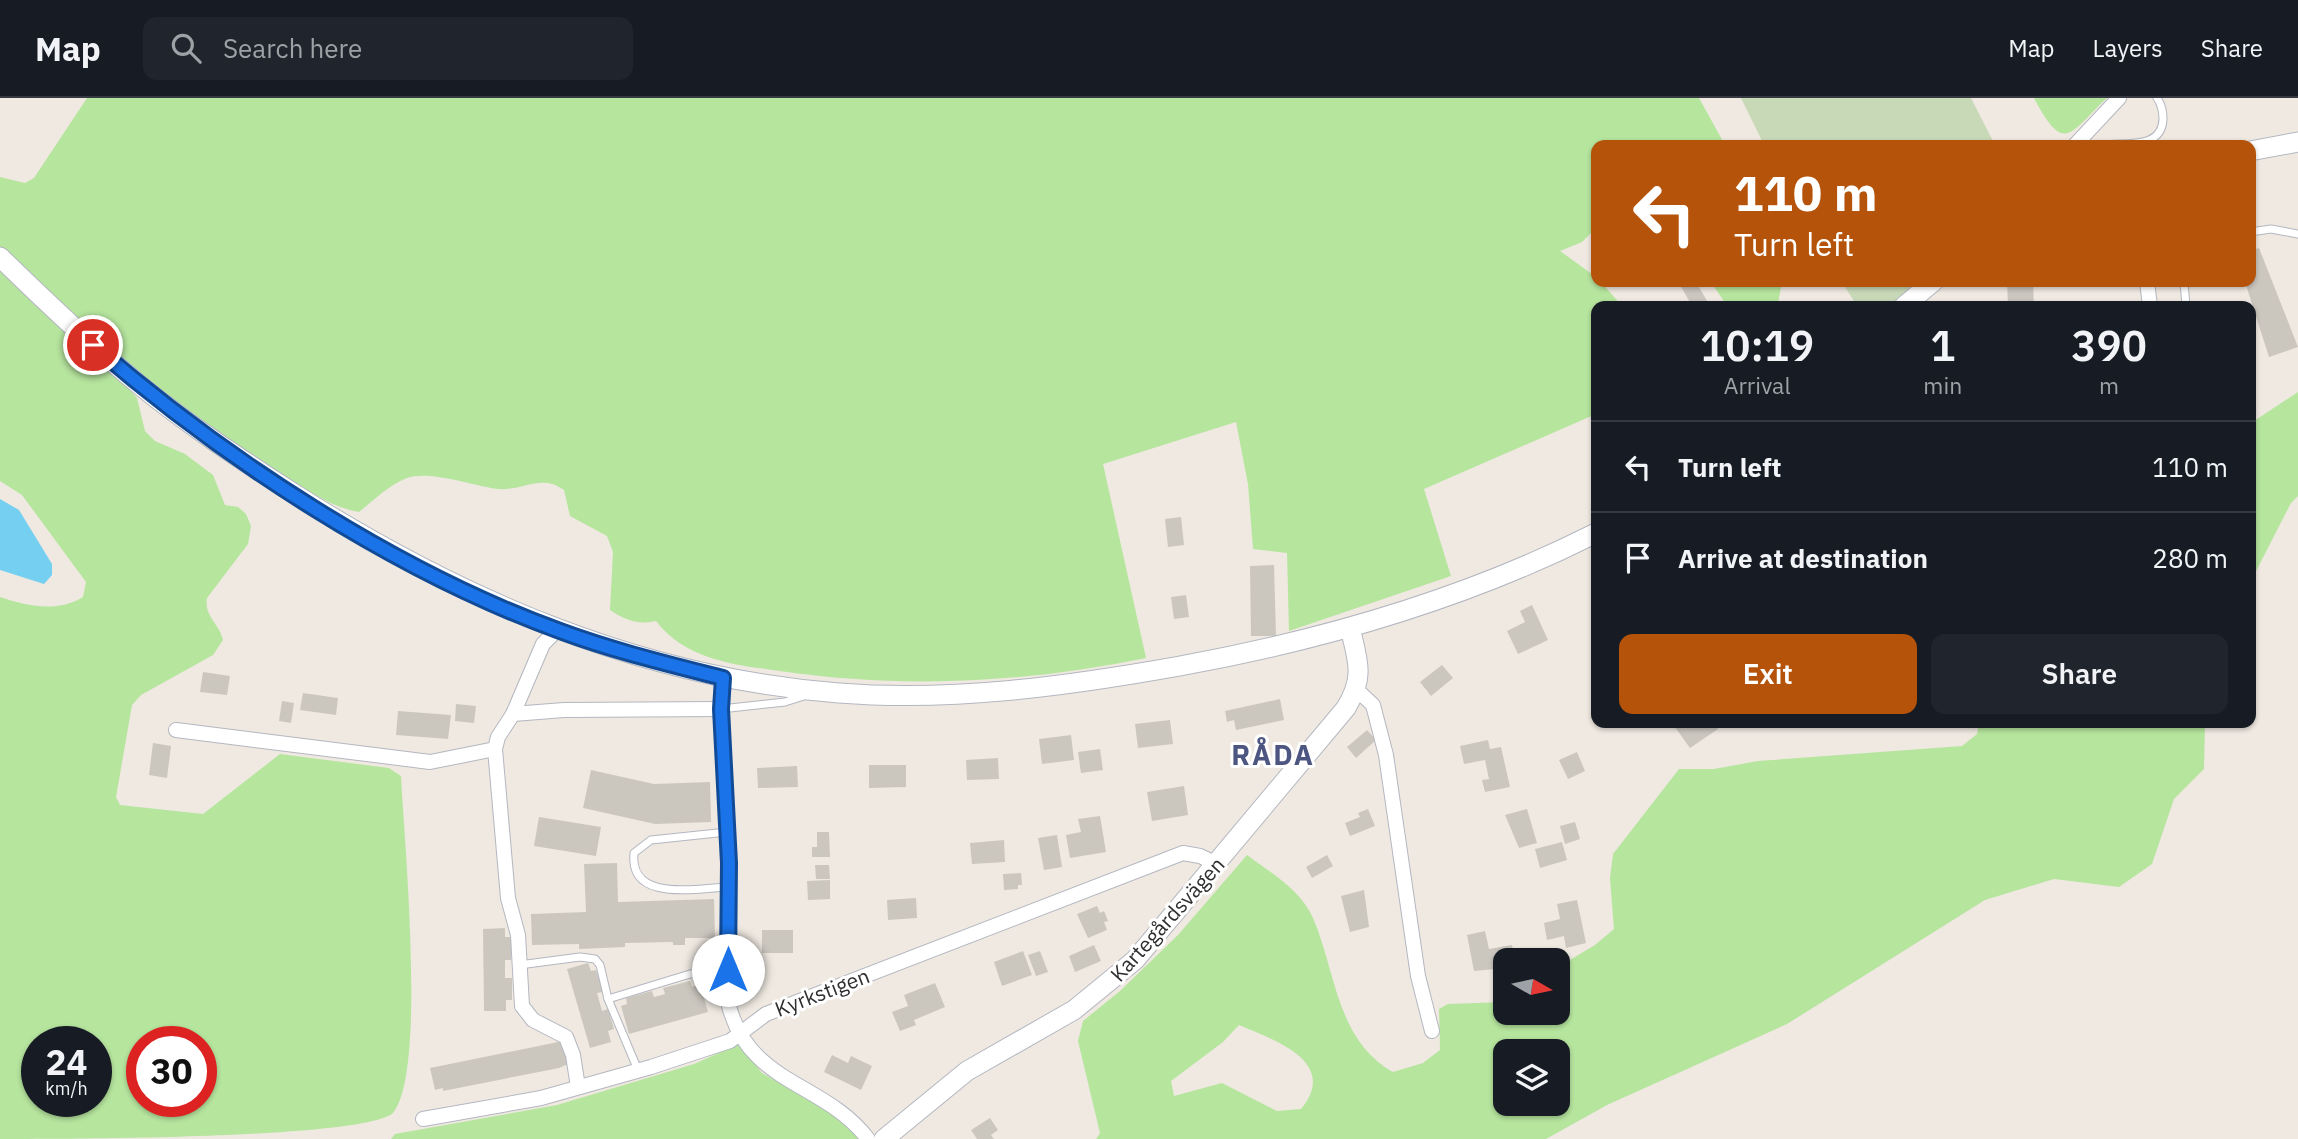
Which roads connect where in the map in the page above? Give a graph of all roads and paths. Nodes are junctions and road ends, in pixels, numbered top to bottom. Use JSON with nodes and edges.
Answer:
{"nodes":[{"id":1,"x":2119,"y":98,"type":"edge"},
{"id":2,"x":2157,"y":98,"type":"edge"},
{"id":3,"x":2080,"y":140,"type":"edge"},
{"id":4,"x":2149,"y":140,"type":"edge"},
{"id":5,"x":2298,"y":142,"type":"edge"},
{"id":6,"x":2256,"y":150,"type":"edge"},
{"id":7,"x":2256,"y":231,"type":"edge"},
{"id":8,"x":2298,"y":234,"type":"edge"},
{"id":9,"x":0,"y":257,"type":"edge"},
{"id":10,"x":1927,"y":287,"type":"edge"},
{"id":11,"x":1910,"y":301,"type":"edge"},
{"id":12,"x":1591,"y":535,"type":"edge"},
{"id":13,"x":1350,"y":628,"type":"junction"},
{"id":14,"x":556,"y":630,"type":"junction"},
{"id":15,"x":723,"y":678,"type":"junction"},
{"id":16,"x":1357,"y":690,"type":"junction"},
{"id":17,"x":812,"y":691,"type":"junction"},
{"id":18,"x":721,"y":709,"type":"junction"},
{"id":19,"x":513,"y":714,"type":"junction"},
{"id":20,"x":176,"y":730,"type":"dead end"},
{"id":21,"x":495,"y":749,"type":"junction"},
{"id":22,"x":728,"y":832,"type":"junction"},
{"id":23,"x":1217,"y":864,"type":"junction"},
{"id":24,"x":729,"y":887,"type":"junction"},
{"id":25,"x":519,"y":964,"type":"junction"},
{"id":26,"x":728,"y":970,"type":"junction"},
{"id":27,"x":608,"y":999,"type":"junction"},
{"id":28,"x":1432,"y":1031,"type":"dead end"},
{"id":29,"x":739,"y":1036,"type":"junction"},
{"id":30,"x":638,"y":1070,"type":"junction"},
{"id":31,"x":578,"y":1087,"type":"junction"},
{"id":32,"x":423,"y":1119,"type":"dead end"},
{"id":33,"x":868,"y":1139,"type":"edge"},
{"id":34,"x":884,"y":1139,"type":"edge"}],
"edges":[{"from":1,"to":3,"type":"street"},
{"from":2,"to":4,"type":"lane"},
{"from":5,"to":6,"type":"street"},
{"from":7,"to":8,"type":"lane"},
{"from":9,"to":14,"type":"street"},
{"from":10,"to":11,"type":"street"},
{"from":12,"to":13,"type":"street"},
{"from":13,"to":16,"type":"street"},
{"from":13,"to":17,"type":"street"},
{"from":14,"to":15,"type":"street"},
{"from":14,"to":19,"type":"street"},
{"from":15,"to":17,"type":"street"},
{"from":15,"to":18,"type":"street"},
{"from":16,"to":23,"type":"street","name":"Kartegårdsvägen"},
{"from":16,"to":28,"type":"street"},
{"from":17,"to":18,"type":"lane"},
{"from":18,"to":19,"type":"street"},
{"from":18,"to":22,"type":"street"},
{"from":19,"to":21,"type":"street"},
{"from":20,"to":21,"type":"street"},
{"from":21,"to":25,"type":"street"},
{"from":22,"to":24,"type":"street"},
{"from":22,"to":24,"type":"lane"},
{"from":23,"to":29,"type":"street","name":"Kyrkstigen"},
{"from":23,"to":34,"type":"street","name":"Kartegårdsvägen"},
{"from":24,"to":26,"type":"street"},
{"from":25,"to":27,"type":"lane"},
{"from":25,"to":31,"type":"street"},
{"from":26,"to":27,"type":"lane"},
{"from":26,"to":29,"type":"street"},
{"from":27,"to":30,"type":"lane"},
{"from":29,"to":30,"type":"street","name":"Kyrkstigen"},
{"from":29,"to":33,"type":"street"},
{"from":30,"to":31,"type":"street","name":"Kyrkstigen"},
{"from":31,"to":32,"type":"street","name":"Kyrkstigen"}]}
